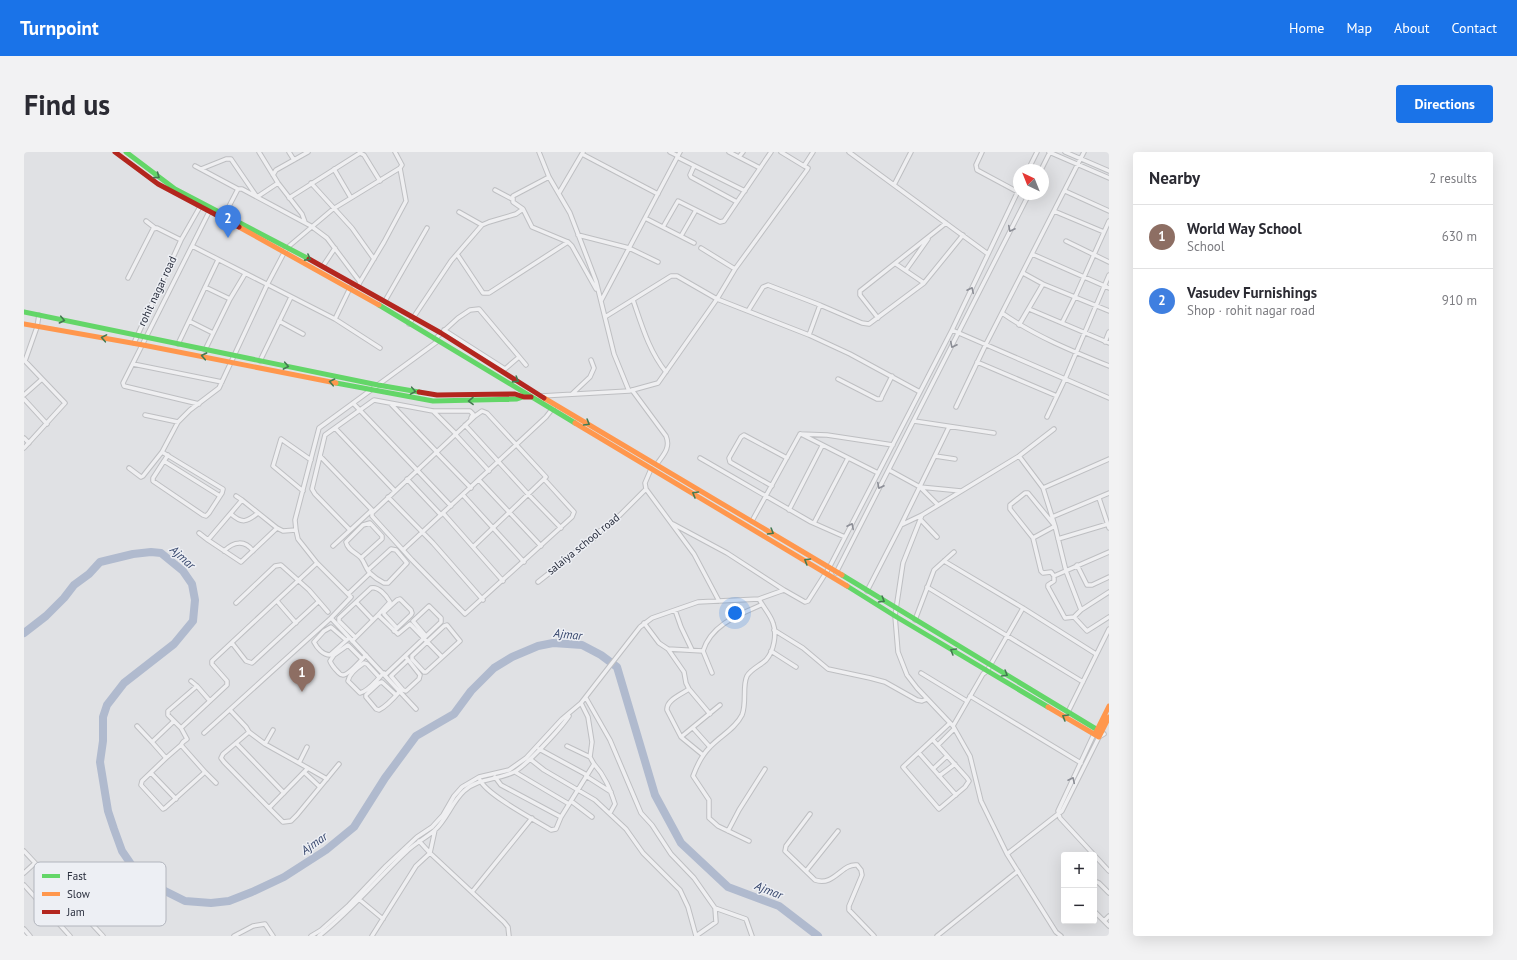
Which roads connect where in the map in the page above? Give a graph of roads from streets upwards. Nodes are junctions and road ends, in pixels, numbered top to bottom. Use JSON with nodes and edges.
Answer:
{"nodes":[{"id":1,"x":115,"y":152,"type":"edge"},
{"id":2,"x":126,"y":152,"type":"edge"},
{"id":3,"x":259,"y":152,"type":"edge"},
{"id":4,"x":289,"y":152,"type":"edge"},
{"id":5,"x":308,"y":152,"type":"edge"},
{"id":6,"x":395,"y":152,"type":"edge"},
{"id":7,"x":539,"y":152,"type":"edge"},
{"id":8,"x":670,"y":152,"type":"edge"},
{"id":9,"x":729,"y":152,"type":"edge"},
{"id":10,"x":743,"y":152,"type":"edge"},
{"id":11,"x":771,"y":152,"type":"edge"},
{"id":12,"x":780,"y":152,"type":"edge"},
{"id":13,"x":814,"y":152,"type":"edge"},
{"id":14,"x":849,"y":152,"type":"edge"},
{"id":15,"x":911,"y":152,"type":"edge"},
{"id":16,"x":982,"y":152,"type":"edge"},
{"id":17,"x":1037,"y":152,"type":"edge"},
{"id":18,"x":1050,"y":152,"type":"edge"},
{"id":19,"x":1065,"y":152,"type":"edge"},
{"id":20,"x":1084,"y":152,"type":"edge"},
{"id":21,"x":583,"y":153,"type":"edge"},
{"id":22,"x":678,"y":155,"type":"edge"},
{"id":23,"x":739,"y":157,"type":"junction"},
{"id":24,"x":1081,"y":159,"type":"junction"},
{"id":25,"x":294,"y":160,"type":"junction"},
{"id":26,"x":1031,"y":164,"type":"edge"},
{"id":27,"x":1044,"y":164,"type":"edge"},
{"id":28,"x":1079,"y":164,"type":"junction"},
{"id":29,"x":196,"y":166,"type":"dead end"},
{"id":30,"x":694,"y":166,"type":"junction"},
{"id":31,"x":804,"y":166,"type":"junction"},
{"id":32,"x":400,"y":168,"type":"junction"},
{"id":33,"x":760,"y":168,"type":"junction"},
{"id":34,"x":201,"y":169,"type":"junction"},
{"id":35,"x":334,"y":169,"type":"junction"},
{"id":36,"x":1109,"y":171,"type":"edge"},
{"id":37,"x":273,"y":175,"type":"junction"},
{"id":38,"x":549,"y":177,"type":"junction"},
{"id":39,"x":1109,"y":178,"type":"edge"},
{"id":40,"x":380,"y":181,"type":"junction"},
{"id":41,"x":278,"y":183,"type":"junction"},
{"id":42,"x":311,"y":183,"type":"junction"},
{"id":43,"x":894,"y":185,"type":"junction"},
{"id":44,"x":1013,"y":188,"type":"edge"},
{"id":45,"x":238,"y":189,"type":"junction"},
{"id":46,"x":495,"y":190,"type":"dead end"},
{"id":47,"x":1065,"y":190,"type":"junction"},
{"id":48,"x":745,"y":191,"type":"junction"},
{"id":49,"x":559,"y":194,"type":"junction"},
{"id":50,"x":658,"y":194,"type":"junction"},
{"id":51,"x":257,"y":197,"type":"junction"},
{"id":52,"x":289,"y":198,"type":"junction"},
{"id":53,"x":351,"y":198,"type":"junction"},
{"id":54,"x":512,"y":199,"type":"junction"},
{"id":55,"x":1014,"y":200,"type":"edge"},
{"id":56,"x":1026,"y":200,"type":"edge"},
{"id":57,"x":737,"y":202,"type":"junction"},
{"id":58,"x":202,"y":205,"type":"junction"},
{"id":59,"x":210,"y":209,"type":"junction"},
{"id":60,"x":333,"y":209,"type":"junction"},
{"id":61,"x":523,"y":209,"type":"junction"},
{"id":62,"x":696,"y":210,"type":"junction"},
{"id":63,"x":1054,"y":211,"type":"junction"},
{"id":64,"x":1109,"y":211,"type":"edge"},
{"id":65,"x":459,"y":212,"type":"dead end"},
{"id":66,"x":225,"y":214,"type":"junction"},
{"id":67,"x":645,"y":218,"type":"junction"},
{"id":68,"x":146,"y":221,"type":"dead end"},
{"id":69,"x":1109,"y":221,"type":"edge"},
{"id":70,"x":305,"y":222,"type":"junction"},
{"id":71,"x":946,"y":223,"type":"junction"},
{"id":72,"x":312,"y":226,"type":"junction"},
{"id":73,"x":482,"y":226,"type":"junction"},
{"id":74,"x":663,"y":227,"type":"junction"},
{"id":75,"x":155,"y":228,"type":"junction"},
{"id":76,"x":427,"y":228,"type":"dead end"},
{"id":77,"x":1104,"y":232,"type":"junction"},
{"id":78,"x":578,"y":235,"type":"junction"},
{"id":79,"x":931,"y":235,"type":"junction"},
{"id":80,"x":963,"y":235,"type":"junction"},
{"id":81,"x":681,"y":236,"type":"junction"},
{"id":82,"x":181,"y":240,"type":"junction"},
{"id":83,"x":1066,"y":241,"type":"dead end"},
{"id":84,"x":568,"y":242,"type":"junction"},
{"id":85,"x":694,"y":243,"type":"dead end"},
{"id":86,"x":192,"y":246,"type":"junction"},
{"id":87,"x":335,"y":248,"type":"junction"},
{"id":88,"x":629,"y":248,"type":"junction"},
{"id":89,"x":701,"y":248,"type":"dead end"},
{"id":90,"x":286,"y":249,"type":"junction"},
{"id":91,"x":457,"y":254,"type":"junction"},
{"id":92,"x":988,"y":254,"type":"junction"},
{"id":93,"x":1032,"y":254,"type":"junction"},
{"id":94,"x":1093,"y":255,"type":"junction"},
{"id":95,"x":374,"y":258,"type":"junction"},
{"id":96,"x":218,"y":260,"type":"junction"},
{"id":97,"x":658,"y":262,"type":"dead end"},
{"id":98,"x":1109,"y":262,"type":"edge"},
{"id":99,"x":896,"y":264,"type":"junction"},
{"id":100,"x":323,"y":266,"type":"junction"},
{"id":101,"x":735,"y":269,"type":"junction"},
{"id":102,"x":906,"y":270,"type":"junction"},
{"id":103,"x":1023,"y":273,"type":"junction"},
{"id":104,"x":245,"y":274,"type":"junction"},
{"id":105,"x":1109,"y":275,"type":"edge"},
{"id":106,"x":1083,"y":277,"type":"junction"},
{"id":107,"x":128,"y":278,"type":"dead end"},
{"id":108,"x":924,"y":283,"type":"junction"},
{"id":109,"x":359,"y":284,"type":"junction"},
{"id":110,"x":1043,"y":284,"type":"junction"},
{"id":111,"x":267,"y":285,"type":"junction"},
{"id":112,"x":1104,"y":286,"type":"junction"},
{"id":113,"x":205,"y":287,"type":"junction"},
{"id":114,"x":350,"y":288,"type":"junction"},
{"id":115,"x":1109,"y":288,"type":"edge"},
{"id":116,"x":596,"y":289,"type":"dead end"},
{"id":117,"x":291,"y":297,"type":"junction"},
{"id":118,"x":1075,"y":297,"type":"junction"},
{"id":119,"x":230,"y":299,"type":"junction"},
{"id":120,"x":717,"y":299,"type":"junction"},
{"id":121,"x":634,"y":300,"type":"junction"},
{"id":122,"x":385,"y":301,"type":"junction"},
{"id":123,"x":601,"y":301,"type":"junction"},
{"id":124,"x":820,"y":305,"type":"junction"},
{"id":125,"x":1096,"y":306,"type":"junction"},
{"id":126,"x":1029,"y":309,"type":"junction"},
{"id":127,"x":748,"y":311,"type":"junction"},
{"id":128,"x":1109,"y":311,"type":"edge"},
{"id":129,"x":24,"y":312,"type":"edge"},
{"id":130,"x":1002,"y":313,"type":"junction"},
{"id":131,"x":39,"y":316,"type":"junction"},
{"id":132,"x":414,"y":317,"type":"junction"},
{"id":133,"x":605,"y":317,"type":"junction"},
{"id":134,"x":878,"y":318,"type":"junction"},
{"id":135,"x":335,"y":319,"type":"junction"},
{"id":136,"x":189,"y":321,"type":"junction"},
{"id":137,"x":279,"y":321,"type":"junction"},
{"id":138,"x":1062,"y":323,"type":"junction"},
{"id":139,"x":24,"y":324,"type":"edge"},
{"id":140,"x":409,"y":324,"type":"junction"},
{"id":141,"x":1019,"y":325,"type":"junction"},
{"id":142,"x":38,"y":327,"type":"junction"},
{"id":143,"x":952,"y":330,"type":"junction"},
{"id":144,"x":443,"y":331,"type":"junction"},
{"id":145,"x":1084,"y":332,"type":"junction"},
{"id":146,"x":1109,"y":332,"type":"edge"},
{"id":147,"x":213,"y":333,"type":"junction"},
{"id":148,"x":959,"y":333,"type":"junction"},
{"id":149,"x":303,"y":334,"type":"dead end"},
{"id":150,"x":809,"y":335,"type":"junction"},
{"id":151,"x":137,"y":336,"type":"junction"},
{"id":152,"x":146,"y":338,"type":"junction"},
{"id":153,"x":436,"y":340,"type":"junction"},
{"id":154,"x":1105,"y":342,"type":"junction"},
{"id":155,"x":134,"y":343,"type":"junction"},
{"id":156,"x":1109,"y":343,"type":"edge"},
{"id":157,"x":143,"y":344,"type":"junction"},
{"id":158,"x":178,"y":344,"type":"junction"},
{"id":159,"x":986,"y":344,"type":"junction"},
{"id":160,"x":380,"y":348,"type":"dead end"},
{"id":161,"x":205,"y":350,"type":"junction"},
{"id":162,"x":1076,"y":353,"type":"junction"},
{"id":163,"x":233,"y":355,"type":"junction"},
{"id":164,"x":519,"y":357,"type":"junction"},
{"id":165,"x":590,"y":360,"type":"dead end"},
{"id":166,"x":230,"y":361,"type":"junction"},
{"id":167,"x":260,"y":361,"type":"junction"},
{"id":168,"x":977,"y":362,"type":"junction"},
{"id":169,"x":133,"y":364,"type":"junction"},
{"id":170,"x":526,"y":365,"type":"dead end"},
{"id":171,"x":1109,"y":366,"type":"edge"},
{"id":172,"x":666,"y":372,"type":"junction"},
{"id":173,"x":892,"y":376,"type":"junction"},
{"id":174,"x":1065,"y":378,"type":"junction"},
{"id":175,"x":42,"y":379,"type":"junction"},
{"id":176,"x":838,"y":379,"type":"dead end"},
{"id":177,"x":222,"y":382,"type":"junction"},
{"id":178,"x":378,"y":385,"type":"junction"},
{"id":179,"x":370,"y":390,"type":"junction"},
{"id":180,"x":630,"y":390,"type":"junction"},
{"id":181,"x":920,"y":392,"type":"junction"},
{"id":182,"x":572,"y":394,"type":"junction"},
{"id":183,"x":24,"y":395,"type":"edge"},
{"id":184,"x":542,"y":396,"type":"junction"},
{"id":185,"x":1057,"y":396,"type":"junction"},
{"id":186,"x":524,"y":397,"type":"junction"},
{"id":187,"x":532,"y":397,"type":"junction"},
{"id":188,"x":1109,"y":398,"type":"edge"},
{"id":189,"x":24,"y":399,"type":"edge"},
{"id":190,"x":352,"y":403,"type":"junction"},
{"id":191,"x":390,"y":403,"type":"junction"},
{"id":192,"x":199,"y":404,"type":"junction"},
{"id":193,"x":956,"y":407,"type":"dead end"},
{"id":194,"x":552,"y":408,"type":"junction"},
{"id":195,"x":359,"y":410,"type":"junction"},
{"id":196,"x":434,"y":410,"type":"junction"},
{"id":197,"x":145,"y":415,"type":"dead end"},
{"id":198,"x":1047,"y":417,"type":"dead end"},
{"id":199,"x":914,"y":421,"type":"junction"},
{"id":200,"x":178,"y":422,"type":"junction"},
{"id":201,"x":47,"y":424,"type":"junction"},
{"id":202,"x":465,"y":425,"type":"junction"},
{"id":203,"x":949,"y":427,"type":"junction"},
{"id":204,"x":335,"y":428,"type":"junction"},
{"id":205,"x":1054,"y":429,"type":"dead end"},
{"id":206,"x":994,"y":433,"type":"dead end"},
{"id":207,"x":455,"y":434,"type":"junction"},
{"id":208,"x":800,"y":434,"type":"junction"},
{"id":209,"x":24,"y":438,"type":"edge"},
{"id":210,"x":29,"y":443,"type":"junction"},
{"id":211,"x":516,"y":444,"type":"junction"},
{"id":212,"x":893,"y":444,"type":"junction"},
{"id":213,"x":822,"y":446,"type":"junction"},
{"id":214,"x":24,"y":448,"type":"edge"},
{"id":215,"x":162,"y":452,"type":"junction"},
{"id":216,"x":436,"y":452,"type":"junction"},
{"id":217,"x":168,"y":455,"type":"junction"},
{"id":218,"x":320,"y":456,"type":"junction"},
{"id":219,"x":935,"y":456,"type":"junction"},
{"id":220,"x":1019,"y":456,"type":"junction"},
{"id":221,"x":700,"y":458,"type":"dead end"},
{"id":222,"x":787,"y":458,"type":"junction"},
{"id":223,"x":848,"y":458,"type":"junction"},
{"id":224,"x":955,"y":459,"type":"dead end"},
{"id":225,"x":1109,"y":459,"type":"edge"},
{"id":226,"x":311,"y":460,"type":"junction"},
{"id":227,"x":164,"y":461,"type":"junction"},
{"id":228,"x":499,"y":461,"type":"junction"},
{"id":229,"x":657,"y":464,"type":"junction"},
{"id":230,"x":129,"y":468,"type":"dead end"},
{"id":231,"x":664,"y":468,"type":"junction"},
{"id":232,"x":652,"y":469,"type":"junction"},
{"id":233,"x":416,"y":470,"type":"junction"},
{"id":234,"x":889,"y":470,"type":"junction"},
{"id":235,"x":489,"y":471,"type":"junction"},
{"id":236,"x":878,"y":473,"type":"junction"},
{"id":237,"x":660,"y":474,"type":"junction"},
{"id":238,"x":148,"y":475,"type":"dead end"},
{"id":239,"x":153,"y":478,"type":"junction"},
{"id":240,"x":544,"y":478,"type":"junction"},
{"id":241,"x":407,"y":479,"type":"junction"},
{"id":242,"x":479,"y":480,"type":"junction"},
{"id":243,"x":772,"y":486,"type":"junction"},
{"id":244,"x":920,"y":487,"type":"junction"},
{"id":245,"x":471,"y":488,"type":"junction"},
{"id":246,"x":1043,"y":488,"type":"junction"},
{"id":247,"x":646,"y":489,"type":"junction"},
{"id":248,"x":303,"y":490,"type":"junction"},
{"id":249,"x":394,"y":490,"type":"junction"},
{"id":250,"x":962,"y":491,"type":"junction"},
{"id":251,"x":1109,"y":493,"type":"edge"},
{"id":252,"x":528,"y":494,"type":"junction"},
{"id":253,"x":463,"y":495,"type":"junction"},
{"id":254,"x":220,"y":496,"type":"junction"},
{"id":255,"x":236,"y":496,"type":"dead end"},
{"id":256,"x":388,"y":497,"type":"junction"},
{"id":257,"x":766,"y":497,"type":"junction"},
{"id":258,"x":1099,"y":498,"type":"junction"},
{"id":259,"x":242,"y":500,"type":"junction"},
{"id":260,"x":938,"y":505,"type":"junction"},
{"id":261,"x":451,"y":506,"type":"junction"},
{"id":262,"x":372,"y":510,"type":"junction"},
{"id":263,"x":789,"y":510,"type":"junction"},
{"id":264,"x":258,"y":513,"type":"junction"},
{"id":265,"x":509,"y":513,"type":"junction"},
{"id":266,"x":231,"y":514,"type":"junction"},
{"id":267,"x":442,"y":514,"type":"junction"},
{"id":268,"x":922,"y":515,"type":"junction"},
{"id":269,"x":1052,"y":517,"type":"junction"},
{"id":270,"x":920,"y":519,"type":"junction"},
{"id":271,"x":752,"y":521,"type":"junction"},
{"id":272,"x":672,"y":523,"type":"junction"},
{"id":273,"x":814,"y":523,"type":"junction"},
{"id":274,"x":901,"y":525,"type":"junction"},
{"id":275,"x":1055,"y":526,"type":"junction"},
{"id":276,"x":1108,"y":526,"type":"edge"},
{"id":277,"x":277,"y":528,"type":"junction"},
{"id":278,"x":494,"y":528,"type":"junction"},
{"id":279,"x":561,"y":528,"type":"junction"},
{"id":280,"x":296,"y":530,"type":"junction"},
{"id":281,"x":350,"y":530,"type":"junction"},
{"id":282,"x":423,"y":532,"type":"junction"},
{"id":283,"x":199,"y":533,"type":"dead end"},
{"id":284,"x":845,"y":537,"type":"junction"},
{"id":285,"x":937,"y":537,"type":"dead end"},
{"id":286,"x":1033,"y":538,"type":"junction"},
{"id":287,"x":1058,"y":539,"type":"junction"},
{"id":288,"x":208,"y":540,"type":"junction"},
{"id":289,"x":333,"y":546,"type":"dead end"},
{"id":290,"x":541,"y":546,"type":"junction"},
{"id":291,"x":473,"y":547,"type":"junction"},
{"id":292,"x":403,"y":550,"type":"junction"},
{"id":293,"x":224,"y":551,"type":"junction"},
{"id":294,"x":253,"y":551,"type":"junction"},
{"id":295,"x":954,"y":552,"type":"dead end"},
{"id":296,"x":1109,"y":552,"type":"edge"},
{"id":297,"x":361,"y":558,"type":"junction"},
{"id":298,"x":944,"y":561,"type":"junction"},
{"id":299,"x":524,"y":562,"type":"junction"},
{"id":300,"x":317,"y":563,"type":"junction"},
{"id":301,"x":1077,"y":565,"type":"junction"},
{"id":302,"x":828,"y":570,"type":"junction"},
{"id":303,"x":1066,"y":571,"type":"junction"},
{"id":304,"x":369,"y":572,"type":"junction"},
{"id":305,"x":835,"y":574,"type":"junction"},
{"id":306,"x":1054,"y":576,"type":"junction"},
{"id":307,"x":1109,"y":577,"type":"edge"},
{"id":308,"x":298,"y":581,"type":"junction"},
{"id":309,"x":503,"y":581,"type":"junction"},
{"id":310,"x":538,"y":582,"type":"dead end"},
{"id":311,"x":927,"y":587,"type":"junction"},
{"id":312,"x":784,"y":590,"type":"junction"},
{"id":313,"x":867,"y":591,"type":"junction"},
{"id":314,"x":1109,"y":592,"type":"edge"},
{"id":315,"x":348,"y":594,"type":"junction"},
{"id":316,"x":759,"y":599,"type":"junction"},
{"id":317,"x":483,"y":600,"type":"junction"},
{"id":318,"x":277,"y":601,"type":"junction"},
{"id":319,"x":719,"y":601,"type":"junction"},
{"id":320,"x":318,"y":602,"type":"junction"},
{"id":321,"x":356,"y":602,"type":"junction"},
{"id":322,"x":236,"y":603,"type":"dead end"},
{"id":323,"x":761,"y":604,"type":"junction"},
{"id":324,"x":896,"y":608,"type":"junction"},
{"id":325,"x":1023,"y":608,"type":"junction"},
{"id":326,"x":675,"y":610,"type":"junction"},
{"id":327,"x":1081,"y":610,"type":"junction"},
{"id":328,"x":328,"y":612,"type":"dead end"},
{"id":329,"x":378,"y":615,"type":"junction"},
{"id":330,"x":894,"y":616,"type":"junction"},
{"id":331,"x":1074,"y":617,"type":"junction"},
{"id":332,"x":1109,"y":617,"type":"edge"},
{"id":333,"x":331,"y":618,"type":"junction"},
{"id":334,"x":373,"y":620,"type":"junction"},
{"id":335,"x":915,"y":620,"type":"junction"},
{"id":336,"x":296,"y":623,"type":"junction"},
{"id":337,"x":644,"y":623,"type":"junction"},
{"id":338,"x":397,"y":628,"type":"junction"},
{"id":339,"x":1109,"y":629,"type":"edge"},
{"id":340,"x":774,"y":630,"type":"junction"},
{"id":341,"x":394,"y":631,"type":"junction"},
{"id":342,"x":1007,"y":635,"type":"junction"},
{"id":343,"x":424,"y":636,"type":"junction"},
{"id":344,"x":355,"y":637,"type":"junction"},
{"id":345,"x":349,"y":640,"type":"junction"},
{"id":346,"x":427,"y":641,"type":"junction"},
{"id":347,"x":232,"y":644,"type":"junction"},
{"id":348,"x":668,"y":649,"type":"junction"},
{"id":349,"x":692,"y":650,"type":"junction"},
{"id":350,"x":703,"y":651,"type":"junction"},
{"id":351,"x":771,"y":651,"type":"junction"},
{"id":352,"x":1096,"y":654,"type":"junction"},
{"id":353,"x":366,"y":655,"type":"junction"},
{"id":354,"x":405,"y":656,"type":"junction"},
{"id":355,"x":442,"y":657,"type":"junction"},
{"id":356,"x":362,"y":659,"type":"junction"},
{"id":357,"x":408,"y":660,"type":"junction"},
{"id":358,"x":989,"y":665,"type":"junction"},
{"id":359,"x":796,"y":667,"type":"dead end"},
{"id":360,"x":987,"y":671,"type":"junction"},
{"id":361,"x":712,"y":673,"type":"dead end"},
{"id":362,"x":921,"y":673,"type":"dead end"},
{"id":363,"x":384,"y":674,"type":"junction"},
{"id":364,"x":379,"y":677,"type":"junction"},
{"id":365,"x":191,"y":681,"type":"dead end"},
{"id":366,"x":1083,"y":682,"type":"junction"},
{"id":367,"x":197,"y":686,"type":"junction"},
{"id":368,"x":689,"y":689,"type":"junction"},
{"id":369,"x":400,"y":691,"type":"junction"},
{"id":370,"x":396,"y":696,"type":"junction"},
{"id":371,"x":970,"y":696,"type":"junction"},
{"id":372,"x":586,"y":698,"type":"junction"},
{"id":373,"x":927,"y":699,"type":"junction"},
{"id":374,"x":210,"y":701,"type":"junction"},
{"id":375,"x":967,"y":701,"type":"junction"},
{"id":376,"x":581,"y":703,"type":"junction"},
{"id":377,"x":720,"y":705,"type":"dead end"},
{"id":378,"x":1109,"y":706,"type":"edge"},
{"id":379,"x":416,"y":709,"type":"dead end"},
{"id":380,"x":230,"y":710,"type":"junction"},
{"id":381,"x":1068,"y":712,"type":"junction"},
{"id":382,"x":571,"y":713,"type":"junction"},
{"id":383,"x":710,"y":714,"type":"junction"},
{"id":384,"x":1109,"y":717,"type":"edge"},
{"id":385,"x":174,"y":721,"type":"junction"},
{"id":386,"x":137,"y":726,"type":"dead end"},
{"id":387,"x":953,"y":726,"type":"junction"},
{"id":388,"x":181,"y":728,"type":"junction"},
{"id":389,"x":693,"y":728,"type":"junction"},
{"id":390,"x":273,"y":730,"type":"dead end"},
{"id":391,"x":249,"y":732,"type":"junction"},
{"id":392,"x":204,"y":733,"type":"dead end"},
{"id":393,"x":1099,"y":733,"type":"junction"},
{"id":394,"x":1109,"y":736,"type":"edge"},
{"id":395,"x":681,"y":737,"type":"junction"},
{"id":396,"x":934,"y":740,"type":"junction"},
{"id":397,"x":152,"y":742,"type":"junction"},
{"id":398,"x":236,"y":744,"type":"junction"},
{"id":399,"x":265,"y":744,"type":"junction"},
{"id":400,"x":181,"y":745,"type":"junction"},
{"id":401,"x":938,"y":745,"type":"junction"},
{"id":402,"x":567,"y":746,"type":"dead end"},
{"id":403,"x":307,"y":747,"type":"dead end"},
{"id":404,"x":710,"y":747,"type":"junction"},
{"id":405,"x":539,"y":749,"type":"junction"},
{"id":406,"x":919,"y":753,"type":"junction"},
{"id":407,"x":703,"y":755,"type":"junction"},
{"id":408,"x":947,"y":756,"type":"junction"},
{"id":409,"x":590,"y":757,"type":"junction"},
{"id":410,"x":166,"y":758,"type":"junction"},
{"id":411,"x":530,"y":759,"type":"junction"},
{"id":412,"x":1081,"y":763,"type":"junction"},
{"id":413,"x":299,"y":764,"type":"junction"},
{"id":414,"x":339,"y":764,"type":"dead end"},
{"id":415,"x":594,"y":764,"type":"junction"},
{"id":416,"x":955,"y":764,"type":"junction"},
{"id":417,"x":308,"y":768,"type":"junction"},
{"id":418,"x":764,"y":769,"type":"dead end"},
{"id":419,"x":933,"y":769,"type":"junction"},
{"id":420,"x":205,"y":772,"type":"junction"},
{"id":421,"x":304,"y":772,"type":"junction"},
{"id":422,"x":515,"y":772,"type":"junction"},
{"id":423,"x":150,"y":773,"type":"junction"},
{"id":424,"x":587,"y":775,"type":"junction"},
{"id":425,"x":939,"y":776,"type":"junction"},
{"id":426,"x":479,"y":777,"type":"junction"},
{"id":427,"x":495,"y":777,"type":"junction"},
{"id":428,"x":327,"y":779,"type":"junction"},
{"id":429,"x":480,"y":782,"type":"junction"},
{"id":430,"x":216,"y":783,"type":"dead end"},
{"id":431,"x":320,"y":787,"type":"junction"},
{"id":432,"x":578,"y":789,"type":"junction"},
{"id":433,"x":611,"y":792,"type":"junction"},
{"id":434,"x":284,"y":793,"type":"junction"},
{"id":435,"x":956,"y":795,"type":"junction"},
{"id":436,"x":176,"y":799,"type":"junction"},
{"id":437,"x":570,"y":803,"type":"junction"},
{"id":438,"x":269,"y":808,"type":"junction"},
{"id":439,"x":610,"y":814,"type":"junction"},
{"id":440,"x":810,"y":814,"type":"dead end"},
{"id":441,"x":1059,"y":815,"type":"junction"},
{"id":442,"x":561,"y":817,"type":"junction"},
{"id":443,"x":592,"y":817,"type":"dead end"},
{"id":444,"x":532,"y":818,"type":"junction"},
{"id":445,"x":433,"y":828,"type":"junction"},
{"id":446,"x":728,"y":831,"type":"junction"},
{"id":447,"x":838,"y":831,"type":"dead end"},
{"id":448,"x":419,"y":841,"type":"junction"},
{"id":449,"x":750,"y":841,"type":"dead end"},
{"id":450,"x":24,"y":851,"type":"edge"},
{"id":451,"x":430,"y":853,"type":"junction"},
{"id":452,"x":1007,"y":854,"type":"junction"},
{"id":453,"x":34,"y":862,"type":"edge"},
{"id":454,"x":34,"y":864,"type":"edge"},
{"id":455,"x":806,"y":871,"type":"junction"},
{"id":456,"x":1018,"y":871,"type":"junction"},
{"id":457,"x":1109,"y":871,"type":"edge"},
{"id":458,"x":24,"y":873,"type":"edge"},
{"id":459,"x":1097,"y":882,"type":"edge"},
{"id":460,"x":24,"y":885,"type":"edge"},
{"id":461,"x":472,"y":892,"type":"junction"},
{"id":462,"x":1109,"y":893,"type":"edge"},
{"id":463,"x":34,"y":896,"type":"edge"},
{"id":464,"x":360,"y":900,"type":"junction"},
{"id":465,"x":350,"y":906,"type":"junction"},
{"id":466,"x":715,"y":908,"type":"junction"},
{"id":467,"x":1097,"y":914,"type":"edge"},
{"id":468,"x":1109,"y":916,"type":"edge"},
{"id":469,"x":383,"y":920,"type":"junction"},
{"id":470,"x":1104,"y":921,"type":"junction"},
{"id":471,"x":61,"y":926,"type":"edge"},
{"id":472,"x":94,"y":926,"type":"edge"},
{"id":473,"x":1109,"y":926,"type":"edge"},
{"id":474,"x":24,"y":929,"type":"edge"},
{"id":475,"x":30,"y":936,"type":"edge"},
{"id":476,"x":70,"y":936,"type":"edge"},
{"id":477,"x":103,"y":936,"type":"edge"},
{"id":478,"x":234,"y":936,"type":"edge"},
{"id":479,"x":273,"y":936,"type":"edge"},
{"id":480,"x":311,"y":936,"type":"edge"},
{"id":481,"x":319,"y":936,"type":"edge"},
{"id":482,"x":372,"y":936,"type":"edge"},
{"id":483,"x":509,"y":936,"type":"edge"},
{"id":484,"x":696,"y":936,"type":"edge"},
{"id":485,"x":752,"y":936,"type":"edge"},
{"id":486,"x":874,"y":936,"type":"edge"},
{"id":487,"x":937,"y":936,"type":"edge"},
{"id":488,"x":1060,"y":936,"type":"edge"}],
"edges":[{"from":1,"to":58,"type":"street"},
{"from":2,"to":58,"type":"street","one_way":true},
{"from":3,"to":37,"type":"street"},
{"from":4,"to":25,"type":"street"},
{"from":5,"to":25,"type":"street"},
{"from":6,"to":32,"type":"street"},
{"from":7,"to":38,"type":"street"},
{"from":8,"to":22,"type":"street"},
{"from":9,"to":23,"type":"street"},
{"from":10,"to":23,"type":"street"},
{"from":11,"to":33,"type":"street"},
{"from":12,"to":31,"type":"street"},
{"from":13,"to":31,"type":"street"},
{"from":14,"to":43,"type":"street"},
{"from":15,"to":43,"type":"street"},
{"from":16,"to":44,"type":"street"},
{"from":17,"to":26,"type":"street"},
{"from":18,"to":27,"type":"street"},
{"from":18,"to":28,"type":"street"},
{"from":19,"to":24,"type":"street"},
{"from":20,"to":24,"type":"street"},
{"from":21,"to":49,"type":"street"},
{"from":21,"to":50,"type":"street"},
{"from":22,"to":30,"type":"street"},
{"from":22,"to":50,"type":"street"},
{"from":23,"to":33,"type":"street"},
{"from":24,"to":28,"type":"street"},
{"from":24,"to":36,"type":"street"},
{"from":25,"to":37,"type":"street"},
{"from":28,"to":39,"type":"street"},
{"from":28,"to":47,"type":"street"},
{"from":29,"to":34,"type":"street"},
{"from":30,"to":48,"type":"street"},
{"from":30,"to":57,"type":"street"},
{"from":31,"to":101,"type":"street"},
{"from":32,"to":40,"type":"street"},
{"from":32,"to":95,"type":"street"},
{"from":33,"to":48,"type":"street"},
{"from":34,"to":45,"type":"street"},
{"from":34,"to":51,"type":"street"},
{"from":35,"to":40,"type":"street"},
{"from":35,"to":42,"type":"street"},
{"from":35,"to":53,"type":"street"},
{"from":37,"to":41,"type":"street"},
{"from":38,"to":49,"type":"street"},
{"from":38,"to":54,"type":"street"},
{"from":40,"to":53,"type":"street"},
{"from":41,"to":51,"type":"street"},
{"from":41,"to":52,"type":"street"},
{"from":42,"to":52,"type":"street"},
{"from":42,"to":60,"type":"street"},
{"from":43,"to":71,"type":"street"},
{"from":45,"to":51,"type":"street"},
{"from":45,"to":66,"type":"street"},
{"from":46,"to":54,"type":"street"},
{"from":47,"to":63,"type":"street"},
{"from":47,"to":64,"type":"street"},
{"from":48,"to":57,"type":"street"},
{"from":49,"to":78,"type":"street"},
{"from":50,"to":67,"type":"street"},
{"from":51,"to":70,"type":"street"},
{"from":52,"to":70,"type":"street"},
{"from":53,"to":60,"type":"street"},
{"from":54,"to":61,"type":"street"},
{"from":55,"to":92,"type":"street"},
{"from":56,"to":148,"type":"street","one_way":true},
{"from":57,"to":62,"type":"street"},
{"from":58,"to":59,"type":"street"},
{"from":58,"to":82,"type":"street","name":"rohit nagar road"},
{"from":59,"to":66,"type":"street"},
{"from":59,"to":86,"type":"street"},
{"from":59,"to":90,"type":"street"},
{"from":60,"to":72,"type":"street"},
{"from":60,"to":95,"type":"street"},
{"from":61,"to":73,"type":"street"},
{"from":61,"to":84,"type":"street"},
{"from":62,"to":74,"type":"street"},
{"from":62,"to":81,"type":"street"},
{"from":63,"to":77,"type":"street"},
{"from":63,"to":93,"type":"street"},
{"from":65,"to":73,"type":"street"},
{"from":66,"to":90,"type":"street"},
{"from":67,"to":74,"type":"street"},
{"from":67,"to":88,"type":"street"},
{"from":68,"to":75,"type":"street"},
{"from":69,"to":77,"type":"street"},
{"from":70,"to":72,"type":"street"},
{"from":71,"to":79,"type":"street"},
{"from":71,"to":80,"type":"street"},
{"from":72,"to":87,"type":"street"},
{"from":72,"to":90,"type":"street"},
{"from":73,"to":91,"type":"street"},
{"from":74,"to":81,"type":"street"},
{"from":75,"to":82,"type":"street"},
{"from":75,"to":107,"type":"street"},
{"from":76,"to":122,"type":"street"},
{"from":77,"to":94,"type":"street"},
{"from":78,"to":88,"type":"street"},
{"from":78,"to":123,"type":"street"},
{"from":79,"to":99,"type":"street"},
{"from":79,"to":102,"type":"street"},
{"from":80,"to":92,"type":"street"},
{"from":80,"to":108,"type":"street"},
{"from":81,"to":85,"type":"street"},
{"from":82,"to":151,"type":"street","name":"rohit nagar road"},
{"from":83,"to":94,"type":"street"},
{"from":84,"to":91,"type":"street"},
{"from":84,"to":116,"type":"street"},
{"from":86,"to":96,"type":"street"},
{"from":86,"to":152,"type":"street"},
{"from":87,"to":100,"type":"street"},
{"from":87,"to":109,"type":"street"},
{"from":88,"to":97,"type":"street"},
{"from":88,"to":123,"type":"street"},
{"from":89,"to":101,"type":"street"},
{"from":90,"to":100,"type":"street","one_way":true},
{"from":90,"to":111,"type":"street"},
{"from":90,"to":114,"type":"street"},
{"from":91,"to":132,"type":"street"},
{"from":143,"to":92,"type":"street","one_way":true},
{"from":93,"to":103,"type":"street"},
{"from":93,"to":106,"type":"street"},
{"from":94,"to":98,"type":"street"},
{"from":94,"to":106,"type":"street"},
{"from":95,"to":109,"type":"street"},
{"from":96,"to":104,"type":"street"},
{"from":96,"to":113,"type":"street"},
{"from":99,"to":102,"type":"street"},
{"from":99,"to":134,"type":"street"},
{"from":100,"to":109,"type":"street"},
{"from":101,"to":120,"type":"street"},
{"from":102,"to":108,"type":"street"},
{"from":103,"to":110,"type":"street"},
{"from":103,"to":130,"type":"street"},
{"from":104,"to":111,"type":"street"},
{"from":104,"to":119,"type":"street"},
{"from":105,"to":112,"type":"street"},
{"from":106,"to":112,"type":"street"},
{"from":106,"to":118,"type":"street"},
{"from":108,"to":134,"type":"street"},
{"from":109,"to":122,"type":"street"},
{"from":110,"to":118,"type":"street"},
{"from":110,"to":126,"type":"street"},
{"from":111,"to":117,"type":"street"},
{"from":111,"to":163,"type":"street"},
{"from":112,"to":115,"type":"street"},
{"from":112,"to":125,"type":"street"},
{"from":113,"to":119,"type":"street"},
{"from":113,"to":136,"type":"street"},
{"from":114,"to":135,"type":"street"},
{"from":114,"to":140,"type":"street"},
{"from":117,"to":135,"type":"street"},
{"from":117,"to":137,"type":"street"},
{"from":118,"to":125,"type":"street"},
{"from":118,"to":138,"type":"street"},
{"from":119,"to":147,"type":"street"},
{"from":120,"to":121,"type":"street"},
{"from":120,"to":127,"type":"street"},
{"from":120,"to":172,"type":"street"},
{"from":121,"to":133,"type":"street"},
{"from":121,"to":172,"type":"street"},
{"from":122,"to":132,"type":"street"},
{"from":123,"to":133,"type":"street"},
{"from":124,"to":127,"type":"street"},
{"from":124,"to":134,"type":"street"},
{"from":124,"to":150,"type":"street"},
{"from":125,"to":128,"type":"street"},
{"from":125,"to":145,"type":"street"},
{"from":126,"to":138,"type":"street"},
{"from":126,"to":141,"type":"street"},
{"from":127,"to":150,"type":"street"},
{"from":129,"to":131,"type":"street"},
{"from":130,"to":141,"type":"street"},
{"from":130,"to":159,"type":"street"},
{"from":131,"to":142,"type":"street"},
{"from":131,"to":151,"type":"street","one_way":true},
{"from":132,"to":140,"type":"street"},
{"from":132,"to":144,"type":"street"},
{"from":133,"to":180,"type":"street"},
{"from":135,"to":160,"type":"street"},
{"from":136,"to":147,"type":"street"},
{"from":136,"to":158,"type":"street"},
{"from":137,"to":149,"type":"street"},
{"from":137,"to":167,"type":"street"},
{"from":138,"to":145,"type":"street"},
{"from":139,"to":142,"type":"street"},
{"from":140,"to":153,"type":"street"},
{"from":141,"to":162,"type":"street"},
{"from":155,"to":142,"type":"street","one_way":true},
{"from":142,"to":175,"type":"street"},
{"from":143,"to":148,"type":"street"},
{"from":143,"to":181,"type":"street"},
{"from":144,"to":153,"type":"street"},
{"from":144,"to":164,"type":"street"},
{"from":144,"to":164,"type":"street"},
{"from":144,"to":184,"type":"street","one_way":true},
{"from":145,"to":154,"type":"street"},
{"from":145,"to":162,"type":"street"},
{"from":146,"to":154,"type":"street"},
{"from":147,"to":161,"type":"street"},
{"from":148,"to":159,"type":"street"},
{"from":148,"to":199,"type":"street","one_way":true},
{"from":150,"to":173,"type":"street"},
{"from":151,"to":152,"type":"street"},
{"from":151,"to":155,"type":"street","name":"rohit nagar road"},
{"from":152,"to":157,"type":"street"},
{"from":152,"to":158,"type":"street"},
{"from":153,"to":178,"type":"street"},
{"from":153,"to":187,"type":"street"},
{"from":154,"to":156,"type":"street"},
{"from":155,"to":157,"type":"street"},
{"from":166,"to":157,"type":"street","one_way":true},
{"from":157,"to":169,"type":"street"},
{"from":158,"to":161,"type":"street"},
{"from":159,"to":168,"type":"street"},
{"from":159,"to":174,"type":"street"},
{"from":161,"to":163,"type":"street"},
{"from":162,"to":171,"type":"street"},
{"from":162,"to":174,"type":"street"},
{"from":163,"to":166,"type":"street"},
{"from":163,"to":167,"type":"street"},
{"from":164,"to":170,"type":"street"},
{"from":165,"to":182,"type":"street"},
{"from":166,"to":177,"type":"street"},
{"from":179,"to":166,"type":"street","one_way":true},
{"from":167,"to":178,"type":"street","one_way":true},
{"from":168,"to":185,"type":"street"},
{"from":168,"to":193,"type":"street"},
{"from":169,"to":177,"type":"street"},
{"from":169,"to":192,"type":"street"},
{"from":172,"to":180,"type":"street"},
{"from":173,"to":176,"type":"street"},
{"from":173,"to":181,"type":"street"},
{"from":174,"to":185,"type":"street"},
{"from":174,"to":188,"type":"street"},
{"from":175,"to":183,"type":"street"},
{"from":175,"to":201,"type":"street"},
{"from":177,"to":192,"type":"street"},
{"from":178,"to":179,"type":"street"},
{"from":178,"to":186,"type":"street","one_way":true},
{"from":186,"to":179,"type":"street","one_way":true},
{"from":179,"to":190,"type":"street"},
{"from":180,"to":182,"type":"street"},
{"from":180,"to":229,"type":"street"},
{"from":181,"to":212,"type":"street"},
{"from":182,"to":184,"type":"street"},
{"from":184,"to":187,"type":"street"},
{"from":184,"to":229,"type":"street","one_way":true},
{"from":185,"to":198,"type":"street"},
{"from":186,"to":187,"type":"street"},
{"from":187,"to":194,"type":"street"},
{"from":189,"to":201,"type":"street"},
{"from":190,"to":195,"type":"street"},
{"from":190,"to":226,"type":"street"},
{"from":191,"to":195,"type":"street"},
{"from":191,"to":196,"type":"street"},
{"from":191,"to":216,"type":"street"},
{"from":192,"to":200,"type":"street"},
{"from":194,"to":211,"type":"street"},
{"from":194,"to":232,"type":"street"},
{"from":195,"to":204,"type":"street"},
{"from":195,"to":233,"type":"street"},
{"from":196,"to":207,"type":"street"},
{"from":196,"to":207,"type":"street"},
{"from":197,"to":200,"type":"street"},
{"from":199,"to":203,"type":"street"},
{"from":199,"to":234,"type":"street"},
{"from":200,"to":215,"type":"street"},
{"from":201,"to":210,"type":"street"},
{"from":202,"to":207,"type":"street"},
{"from":202,"to":211,"type":"street"},
{"from":202,"to":228,"type":"street"},
{"from":203,"to":206,"type":"street"},
{"from":203,"to":219,"type":"street"},
{"from":204,"to":218,"type":"street"},
{"from":204,"to":249,"type":"street"},
{"from":205,"to":220,"type":"street"},
{"from":207,"to":216,"type":"street"},
{"from":207,"to":235,"type":"street"},
{"from":208,"to":212,"type":"street"},
{"from":208,"to":213,"type":"street"},
{"from":208,"to":222,"type":"street"},
{"from":209,"to":210,"type":"street"},
{"from":210,"to":214,"type":"street"},
{"from":211,"to":228,"type":"street"},
{"from":211,"to":240,"type":"street"},
{"from":212,"to":236,"type":"street"},
{"from":213,"to":223,"type":"street"},
{"from":213,"to":263,"type":"street"},
{"from":215,"to":217,"type":"street"},
{"from":215,"to":230,"type":"street"},
{"from":216,"to":233,"type":"street"},
{"from":216,"to":245,"type":"street"},
{"from":217,"to":227,"type":"street"},
{"from":217,"to":254,"type":"street"},
{"from":218,"to":262,"type":"street"},
{"from":218,"to":281,"type":"street"},
{"from":219,"to":224,"type":"street"},
{"from":219,"to":244,"type":"street"},
{"from":220,"to":246,"type":"street"},
{"from":220,"to":250,"type":"street"},
{"from":221,"to":257,"type":"street"},
{"from":222,"to":243,"type":"street"},
{"from":222,"to":243,"type":"street"},
{"from":223,"to":236,"type":"street"},
{"from":223,"to":273,"type":"street"},
{"from":225,"to":246,"type":"street"},
{"from":226,"to":248,"type":"street"},
{"from":226,"to":248,"type":"street"},
{"from":227,"to":239,"type":"street"},
{"from":227,"to":254,"type":"street"},
{"from":228,"to":235,"type":"street"},
{"from":228,"to":252,"type":"street"},
{"from":229,"to":231,"type":"street"},
{"from":231,"to":237,"type":"street"},
{"from":231,"to":271,"type":"street"},
{"from":232,"to":237,"type":"street"},
{"from":232,"to":247,"type":"street"},
{"from":233,"to":241,"type":"street"},
{"from":233,"to":249,"type":"street"},
{"from":233,"to":261,"type":"street"},
{"from":234,"to":244,"type":"street"},
{"from":234,"to":305,"type":"street","one_way":true},
{"from":235,"to":242,"type":"street"},
{"from":284,"to":236,"type":"street","one_way":true},
{"from":302,"to":237,"type":"street","one_way":true},
{"from":238,"to":239,"type":"street"},
{"from":239,"to":254,"type":"street"},
{"from":240,"to":252,"type":"street"},
{"from":240,"to":279,"type":"street"},
{"from":241,"to":256,"type":"street"},
{"from":241,"to":267,"type":"street"},
{"from":242,"to":245,"type":"street"},
{"from":242,"to":265,"type":"street"},
{"from":243,"to":257,"type":"street"},
{"from":244,"to":250,"type":"street"},
{"from":244,"to":260,"type":"street"},
{"from":244,"to":274,"type":"street"},
{"from":245,"to":253,"type":"street"},
{"from":246,"to":269,"type":"street"},
{"from":247,"to":272,"type":"street"},
{"from":247,"to":310,"type":"street","name":"salaiya school road"},
{"from":248,"to":280,"type":"street"},
{"from":249,"to":262,"type":"street"},
{"from":250,"to":260,"type":"street"},
{"from":251,"to":258,"type":"street"},
{"from":252,"to":265,"type":"street"},
{"from":252,"to":279,"type":"street"},
{"from":253,"to":261,"type":"street"},
{"from":253,"to":278,"type":"street"},
{"from":255,"to":259,"type":"street"},
{"from":256,"to":282,"type":"street"},
{"from":256,"to":292,"type":"street"},
{"from":257,"to":263,"type":"street"},
{"from":257,"to":271,"type":"street"},
{"from":258,"to":269,"type":"street"},
{"from":258,"to":276,"type":"street"},
{"from":259,"to":264,"type":"street"},
{"from":259,"to":266,"type":"street"},
{"from":260,"to":268,"type":"street"},
{"from":261,"to":267,"type":"street"},
{"from":262,"to":281,"type":"street"},
{"from":263,"to":273,"type":"street"},
{"from":264,"to":266,"type":"street"},
{"from":264,"to":277,"type":"street"},
{"from":265,"to":278,"type":"street"},
{"from":265,"to":290,"type":"street"},
{"from":266,"to":288,"type":"street"},
{"from":267,"to":282,"type":"street"},
{"from":267,"to":291,"type":"street"},
{"from":268,"to":270,"type":"street"},
{"from":268,"to":274,"type":"street"},
{"from":269,"to":275,"type":"street"},
{"from":270,"to":285,"type":"street"},
{"from":270,"to":324,"type":"street"},
{"from":271,"to":302,"type":"street","one_way":true},
{"from":272,"to":312,"type":"street"},
{"from":272,"to":319,"type":"street"},
{"from":273,"to":284,"type":"street"},
{"from":274,"to":313,"type":"street"},
{"from":275,"to":286,"type":"street"},
{"from":275,"to":286,"type":"street"},
{"from":275,"to":287,"type":"street"},
{"from":276,"to":287,"type":"street"},
{"from":277,"to":280,"type":"street"},
{"from":277,"to":294,"type":"street"},
{"from":278,"to":291,"type":"street"},
{"from":278,"to":299,"type":"street"},
{"from":279,"to":290,"type":"street"},
{"from":280,"to":300,"type":"street"},
{"from":281,"to":289,"type":"street"},
{"from":282,"to":292,"type":"street"},
{"from":282,"to":317,"type":"street"},
{"from":283,"to":288,"type":"street"},
{"from":284,"to":302,"type":"street"},
{"from":286,"to":306,"type":"street"},
{"from":287,"to":303,"type":"street"},
{"from":288,"to":293,"type":"street"},
{"from":290,"to":299,"type":"street"},
{"from":291,"to":309,"type":"street"},
{"from":292,"to":317,"type":"street"},
{"from":293,"to":294,"type":"street"},
{"from":293,"to":294,"type":"street"},
{"from":295,"to":298,"type":"street"},
{"from":296,"to":301,"type":"street"},
{"from":297,"to":297,"type":"street"},
{"from":297,"to":304,"type":"street"},
{"from":298,"to":311,"type":"street"},
{"from":298,"to":325,"type":"street"},
{"from":299,"to":309,"type":"street"},
{"from":300,"to":308,"type":"street"},
{"from":300,"to":315,"type":"street"},
{"from":301,"to":303,"type":"street"},
{"from":301,"to":307,"type":"street"},
{"from":302,"to":305,"type":"street"},
{"from":302,"to":312,"type":"street"},
{"from":303,"to":306,"type":"street"},
{"from":303,"to":327,"type":"street"},
{"from":304,"to":304,"type":"street"},
{"from":304,"to":315,"type":"street"},
{"from":305,"to":313,"type":"street"},
{"from":305,"to":330,"type":"street"},
{"from":306,"to":331,"type":"street"},
{"from":308,"to":318,"type":"street"},
{"from":308,"to":320,"type":"street"},
{"from":308,"to":322,"type":"street"},
{"from":309,"to":317,"type":"street"},
{"from":311,"to":335,"type":"street"},
{"from":311,"to":342,"type":"street"},
{"from":312,"to":316,"type":"street"},
{"from":313,"to":324,"type":"street","one_way":true},
{"from":314,"to":327,"type":"street"},
{"from":315,"to":333,"type":"street"},
{"from":316,"to":319,"type":"street"},
{"from":316,"to":323,"type":"street"},
{"from":318,"to":336,"type":"street"},
{"from":318,"to":347,"type":"street"},
{"from":319,"to":326,"type":"street"},
{"from":320,"to":328,"type":"street"},
{"from":320,"to":336,"type":"street"},
{"from":321,"to":329,"type":"street"},
{"from":321,"to":334,"type":"street"},
{"from":321,"to":344,"type":"street"},
{"from":323,"to":340,"type":"street"},
{"from":323,"to":350,"type":"street"},
{"from":324,"to":330,"type":"street"},
{"from":324,"to":335,"type":"street"},
{"from":325,"to":342,"type":"street"},
{"from":325,"to":352,"type":"street"},
{"from":326,"to":337,"type":"street"},
{"from":326,"to":349,"type":"street"},
{"from":327,"to":331,"type":"street"},
{"from":329,"to":334,"type":"street"},
{"from":329,"to":341,"type":"street"},
{"from":360,"to":330,"type":"street","one_way":true},
{"from":330,"to":373,"type":"street"},
{"from":331,"to":332,"type":"street"},
{"from":333,"to":345,"type":"street"},
{"from":333,"to":380,"type":"street"},
{"from":334,"to":344,"type":"street"},
{"from":335,"to":358,"type":"street"},
{"from":336,"to":347,"type":"street"},
{"from":337,"to":348,"type":"street"},
{"from":337,"to":372,"type":"street"},
{"from":338,"to":338,"type":"street"},
{"from":338,"to":341,"type":"street"},
{"from":339,"to":352,"type":"street"},
{"from":340,"to":351,"type":"street"},
{"from":340,"to":373,"type":"street"},
{"from":341,"to":343,"type":"street"},
{"from":342,"to":358,"type":"street"},
{"from":342,"to":366,"type":"street"},
{"from":343,"to":343,"type":"street"},
{"from":343,"to":346,"type":"street"},
{"from":343,"to":354,"type":"street"},
{"from":344,"to":345,"type":"street"},
{"from":345,"to":345,"type":"street"},
{"from":345,"to":353,"type":"street"},
{"from":346,"to":355,"type":"street"},
{"from":346,"to":355,"type":"street"},
{"from":346,"to":355,"type":"street"},
{"from":347,"to":374,"type":"street"},
{"from":348,"to":349,"type":"street"},
{"from":348,"to":368,"type":"street"},
{"from":349,"to":350,"type":"street"},
{"from":350,"to":361,"type":"street"},
{"from":351,"to":359,"type":"street"},
{"from":351,"to":404,"type":"street"},
{"from":352,"to":366,"type":"street"},
{"from":353,"to":356,"type":"street"},
{"from":353,"to":363,"type":"street"},
{"from":354,"to":357,"type":"street"},
{"from":354,"to":363,"type":"street"},
{"from":356,"to":356,"type":"street"},
{"from":357,"to":357,"type":"street"},
{"from":358,"to":360,"type":"street"},
{"from":358,"to":381,"type":"street","one_way":true},
{"from":360,"to":371,"type":"street"},
{"from":393,"to":360,"type":"street","one_way":true},
{"from":362,"to":375,"type":"street"},
{"from":363,"to":364,"type":"street"},
{"from":363,"to":369,"type":"street"},
{"from":364,"to":364,"type":"street"},
{"from":365,"to":367,"type":"street"},
{"from":366,"to":381,"type":"street"},
{"from":367,"to":374,"type":"street"},
{"from":367,"to":385,"type":"street"},
{"from":368,"to":383,"type":"street"},
{"from":368,"to":395,"type":"street"},
{"from":369,"to":370,"type":"street"},
{"from":369,"to":379,"type":"street"},
{"from":370,"to":370,"type":"street"},
{"from":371,"to":375,"type":"street"},
{"from":371,"to":412,"type":"street"},
{"from":372,"to":376,"type":"street"},
{"from":372,"to":466,"type":"street"},
{"from":373,"to":387,"type":"street"},
{"from":374,"to":388,"type":"street"},
{"from":375,"to":387,"type":"street"},
{"from":376,"to":382,"type":"street"},
{"from":376,"to":409,"type":"street"},
{"from":377,"to":383,"type":"street"},
{"from":378,"to":393,"type":"street"},
{"from":380,"to":391,"type":"street"},
{"from":380,"to":392,"type":"street"},
{"from":381,"to":393,"type":"street"},
{"from":382,"to":405,"type":"street"},
{"from":382,"to":426,"type":"street"},
{"from":383,"to":389,"type":"street"},
{"from":384,"to":393,"type":"street"},
{"from":385,"to":388,"type":"street"},
{"from":385,"to":397,"type":"street"},
{"from":386,"to":397,"type":"street"},
{"from":387,"to":396,"type":"street"},
{"from":387,"to":401,"type":"street"},
{"from":387,"to":452,"type":"street"},
{"from":388,"to":400,"type":"street"},
{"from":389,"to":395,"type":"street"},
{"from":389,"to":404,"type":"street"},
{"from":390,"to":399,"type":"street"},
{"from":391,"to":398,"type":"street"},
{"from":391,"to":399,"type":"street"},
{"from":393,"to":394,"type":"street"},
{"from":393,"to":412,"type":"street"},
{"from":393,"to":441,"type":"street"},
{"from":395,"to":407,"type":"street"},
{"from":396,"to":401,"type":"street"},
{"from":396,"to":406,"type":"street"},
{"from":397,"to":410,"type":"street"},
{"from":398,"to":434,"type":"street"},
{"from":398,"to":438,"type":"street"},
{"from":399,"to":413,"type":"street"},
{"from":400,"to":410,"type":"street"},
{"from":400,"to":420,"type":"street"},
{"from":401,"to":408,"type":"street"},
{"from":402,"to":409,"type":"street"},
{"from":403,"to":413,"type":"street"},
{"from":404,"to":407,"type":"street"},
{"from":405,"to":411,"type":"street"},
{"from":405,"to":424,"type":"street"},
{"from":406,"to":419,"type":"street"},
{"from":406,"to":435,"type":"street"},
{"from":407,"to":446,"type":"street"},
{"from":408,"to":416,"type":"street"},
{"from":408,"to":419,"type":"street"},
{"from":409,"to":415,"type":"street"},
{"from":410,"to":423,"type":"street"},
{"from":411,"to":422,"type":"street"},
{"from":411,"to":432,"type":"street"},
{"from":441,"to":412,"type":"street","one_way":true},
{"from":413,"to":417,"type":"street"},
{"from":414,"to":428,"type":"street"},
{"from":415,"to":424,"type":"street"},
{"from":415,"to":433,"type":"street"},
{"from":416,"to":425,"type":"street"},
{"from":416,"to":435,"type":"street"},
{"from":417,"to":421,"type":"street"},
{"from":417,"to":428,"type":"street"},
{"from":418,"to":446,"type":"street"},
{"from":419,"to":425,"type":"street"},
{"from":420,"to":430,"type":"street"},
{"from":420,"to":436,"type":"street"},
{"from":421,"to":431,"type":"street"},
{"from":421,"to":434,"type":"street"},
{"from":422,"to":427,"type":"street"},
{"from":422,"to":437,"type":"street"},
{"from":423,"to":436,"type":"street"},
{"from":423,"to":436,"type":"street"},
{"from":424,"to":432,"type":"street"},
{"from":424,"to":433,"type":"street"},
{"from":425,"to":435,"type":"street"},
{"from":426,"to":429,"type":"street"},
{"from":426,"to":445,"type":"street"},
{"from":427,"to":429,"type":"street"},
{"from":427,"to":442,"type":"street"},
{"from":428,"to":431,"type":"street"},
{"from":429,"to":444,"type":"street"},
{"from":429,"to":445,"type":"street"},
{"from":431,"to":438,"type":"street"},
{"from":432,"to":437,"type":"street"},
{"from":432,"to":439,"type":"street"},
{"from":433,"to":439,"type":"street"},
{"from":434,"to":438,"type":"street"},
{"from":437,"to":442,"type":"street"},
{"from":437,"to":443,"type":"street"},
{"from":439,"to":484,"type":"street"},
{"from":440,"to":455,"type":"street"},
{"from":441,"to":452,"type":"street"},
{"from":441,"to":457,"type":"street"},
{"from":442,"to":444,"type":"street"},
{"from":444,"to":461,"type":"street"},
{"from":445,"to":448,"type":"street"},
{"from":445,"to":451,"type":"street"},
{"from":445,"to":465,"type":"street"},
{"from":446,"to":449,"type":"street"},
{"from":447,"to":455,"type":"street"},
{"from":448,"to":451,"type":"street"},
{"from":448,"to":464,"type":"street"},
{"from":450,"to":453,"type":"street"},
{"from":451,"to":461,"type":"street"},
{"from":451,"to":469,"type":"street"},
{"from":452,"to":456,"type":"street"},
{"from":454,"to":458,"type":"street"},
{"from":455,"to":486,"type":"street"},
{"from":456,"to":487,"type":"street"},
{"from":456,"to":488,"type":"street"},
{"from":459,"to":462,"type":"street"},
{"from":460,"to":463,"type":"street"},
{"from":461,"to":483,"type":"street"},
{"from":464,"to":465,"type":"street"},
{"from":464,"to":469,"type":"street"},
{"from":465,"to":480,"type":"street"},
{"from":465,"to":481,"type":"street"},
{"from":466,"to":484,"type":"street"},
{"from":466,"to":485,"type":"street"},
{"from":467,"to":470,"type":"street"},
{"from":468,"to":470,"type":"street"},
{"from":469,"to":482,"type":"street"},
{"from":470,"to":473,"type":"street"},
{"from":471,"to":476,"type":"street"},
{"from":472,"to":477,"type":"street"},
{"from":474,"to":475,"type":"street"},
{"from":478,"to":479,"type":"street"}]}
